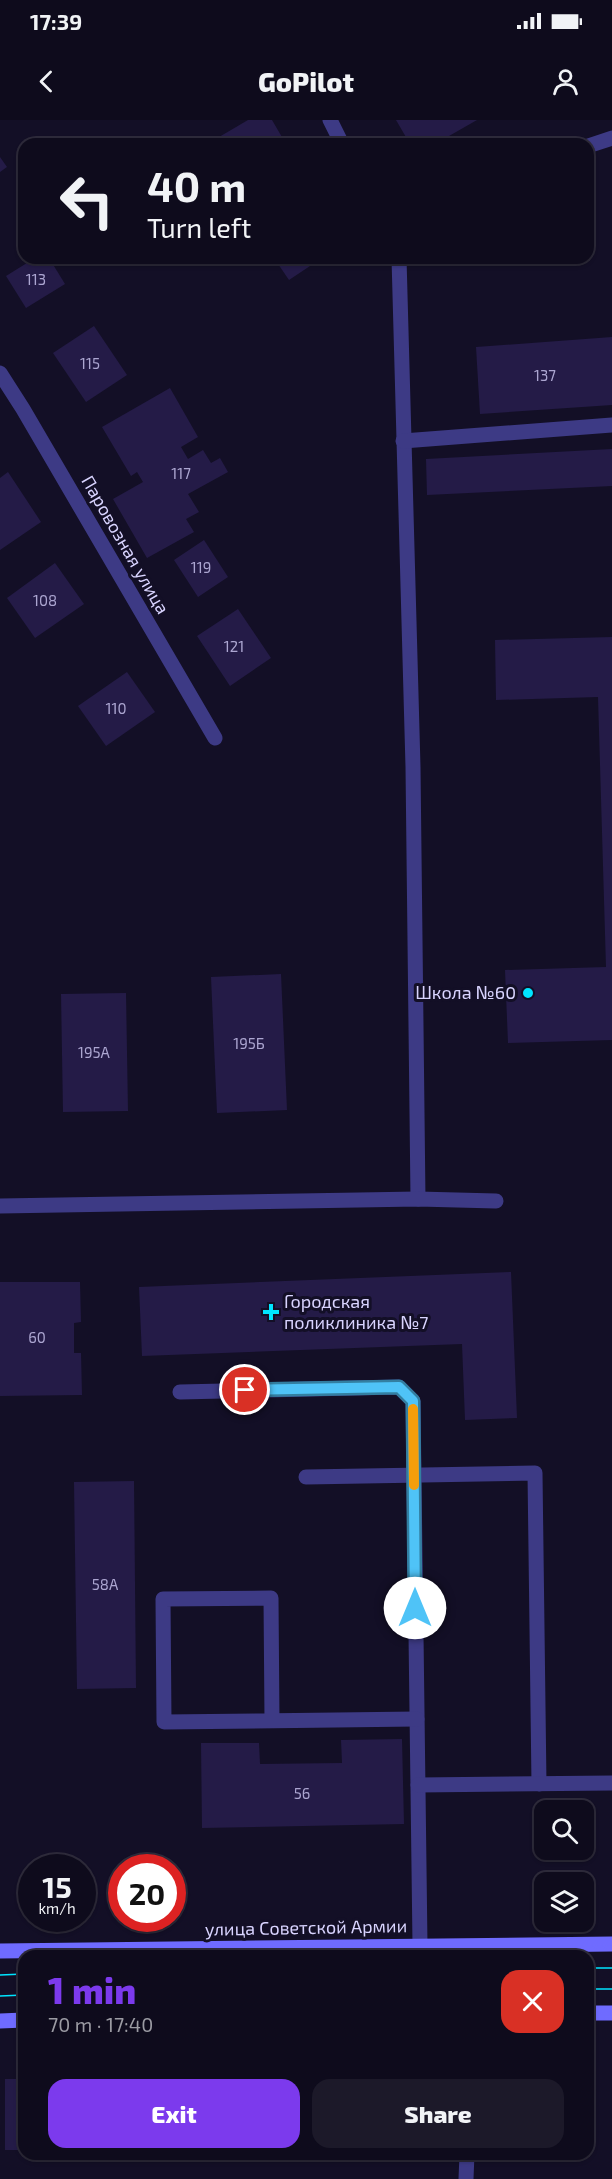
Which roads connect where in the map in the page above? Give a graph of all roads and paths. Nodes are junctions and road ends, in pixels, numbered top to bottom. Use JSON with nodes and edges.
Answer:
{"nodes":[{"id":1,"x":330,"y":120,"type":"edge"},
{"id":2,"x":339,"y":138,"type":"edge"},
{"id":3,"x":612,"y":138,"type":"edge"},
{"id":4,"x":594,"y":144,"type":"edge"},
{"id":5,"x":399,"y":264,"type":"edge"},
{"id":6,"x":0,"y":373,"type":"edge"},
{"id":7,"x":612,"y":425,"type":"edge"},
{"id":8,"x":404,"y":441,"type":"junction"},
{"id":9,"x":215,"y":738,"type":"dead end"},
{"id":10,"x":418,"y":1199,"type":"junction"},
{"id":11,"x":496,"y":1201,"type":"dead end"},
{"id":12,"x":0,"y":1206,"type":"edge"},
{"id":13,"x":180,"y":1392,"type":"dead end"},
{"id":14,"x":414,"y":1475,"type":"junction"},
{"id":15,"x":306,"y":1477,"type":"dead end"},
{"id":16,"x":417,"y":1719,"type":"junction"},
{"id":17,"x":272,"y":1721,"type":"junction"},
{"id":18,"x":612,"y":1783,"type":"edge"},
{"id":19,"x":539,"y":1784,"type":"junction"},
{"id":20,"x":418,"y":1785,"type":"junction"},
{"id":21,"x":612,"y":1944,"type":"edge"},
{"id":22,"x":420,"y":1950,"type":"edge"},
{"id":23,"x":447,"y":1950,"type":"edge"},
{"id":24,"x":0,"y":1951,"type":"edge"},
{"id":25,"x":18,"y":1951,"type":"edge"},
{"id":26,"x":594,"y":2013,"type":"edge"},
{"id":27,"x":612,"y":2013,"type":"edge"},
{"id":28,"x":18,"y":2020,"type":"edge"},
{"id":29,"x":0,"y":2021,"type":"edge"},
{"id":30,"x":467,"y":2160,"type":"edge"},
{"id":31,"x":466,"y":2179,"type":"edge"}],
"edges":[{"from":1,"to":2,"type":"street"},
{"from":3,"to":4,"type":"street"},
{"from":5,"to":8,"type":"street"},
{"from":6,"to":9,"type":"street","name":"Паровозная улица"},
{"from":7,"to":8,"type":"street"},
{"from":8,"to":10,"type":"street"},
{"from":10,"to":11,"type":"street"},
{"from":10,"to":12,"type":"street"},
{"from":13,"to":14,"type":"street"},
{"from":14,"to":15,"type":"street"},
{"from":14,"to":16,"type":"street"},
{"from":14,"to":19,"type":"street"},
{"from":16,"to":17,"type":"street"},
{"from":16,"to":20,"type":"street"},
{"from":17,"to":17,"type":"street"},
{"from":18,"to":19,"type":"street"},
{"from":19,"to":20,"type":"street"},
{"from":20,"to":22,"type":"street"},
{"from":21,"to":23,"type":"main road","name":"улица Советской Армии"},
{"from":24,"to":25,"type":"main road","name":"улица Советской Армии"},
{"from":26,"to":27,"type":"main road"},
{"from":28,"to":29,"type":"main road"},
{"from":30,"to":31,"type":"street"}]}
